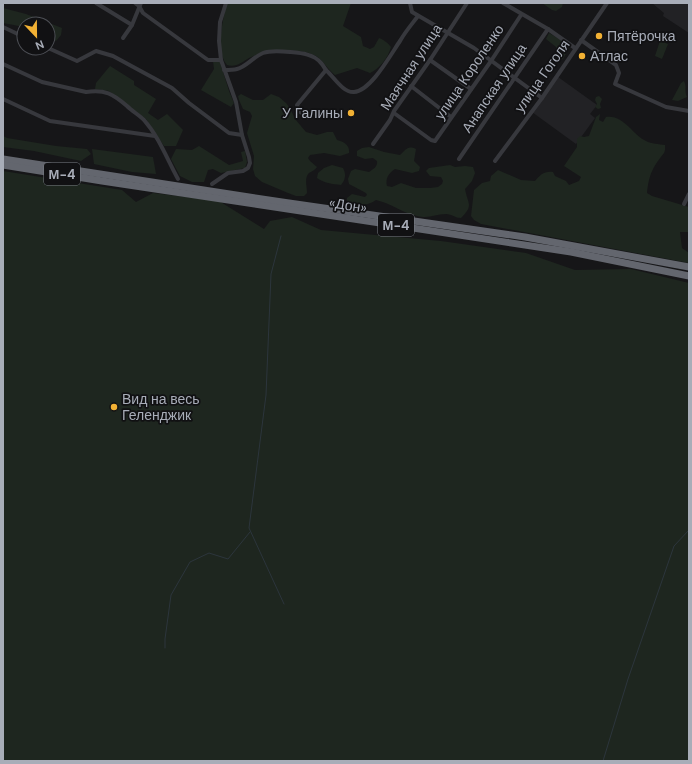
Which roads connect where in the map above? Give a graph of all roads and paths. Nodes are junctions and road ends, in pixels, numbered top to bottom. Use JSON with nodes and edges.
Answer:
{"nodes":[{"id":1,"x":96,"y":3,"type":"edge"},
{"id":2,"x":135,"y":3,"type":"edge"},
{"id":3,"x":226,"y":3,"type":"edge"},
{"id":4,"x":410,"y":3,"type":"edge"},
{"id":5,"x":467,"y":3,"type":"edge"},
{"id":6,"x":503,"y":3,"type":"edge"},
{"id":7,"x":607,"y":3,"type":"edge"},
{"id":8,"x":140,"y":4,"type":"edge"},
{"id":9,"x":521,"y":15,"type":"junction"},
{"id":10,"x":418,"y":16,"type":"junction"},
{"id":11,"x":132,"y":25,"type":"junction"},
{"id":12,"x":3,"y":27,"type":"edge"},
{"id":13,"x":548,"y":29,"type":"junction"},
{"id":14,"x":16,"y":33,"type":"edge"},
{"id":15,"x":446,"y":33,"type":"junction"},
{"id":16,"x":123,"y":38,"type":"dead end"},
{"id":17,"x":581,"y":40,"type":"junction"},
{"id":18,"x":576,"y":48,"type":"junction"},
{"id":19,"x":56,"y":52,"type":"edge"},
{"id":20,"x":221,"y":60,"type":"junction"},
{"id":21,"x":430,"y":60,"type":"junction"},
{"id":22,"x":491,"y":61,"type":"junction"},
{"id":23,"x":3,"y":64,"type":"edge"},
{"id":24,"x":224,"y":70,"type":"junction"},
{"id":25,"x":326,"y":70,"type":"junction"},
{"id":26,"x":515,"y":78,"type":"junction"},
{"id":27,"x":411,"y":86,"type":"junction"},
{"id":28,"x":471,"y":89,"type":"junction"},
{"id":29,"x":542,"y":98,"type":"junction"},
{"id":30,"x":3,"y":99,"type":"edge"},
{"id":31,"x":689,"y":111,"type":"edge"},
{"id":32,"x":394,"y":113,"type":"junction"},
{"id":33,"x":451,"y":117,"type":"junction"},
{"id":34,"x":309,"y":118,"type":"dead end"},
{"id":35,"x":242,"y":135,"type":"junction"},
{"id":36,"x":155,"y":136,"type":"junction"},
{"id":37,"x":373,"y":144,"type":"dead end"},
{"id":38,"x":3,"y":159,"type":"edge"},
{"id":39,"x":459,"y":159,"type":"dead end"},
{"id":40,"x":495,"y":162,"type":"dead end"},
{"id":41,"x":3,"y":165,"type":"edge"},
{"id":42,"x":178,"y":179,"type":"dead end"},
{"id":43,"x":212,"y":184,"type":"dead end"},
{"id":44,"x":689,"y":194,"type":"edge"},
{"id":45,"x":684,"y":204,"type":"dead end"},
{"id":46,"x":689,"y":267,"type":"edge"},
{"id":47,"x":689,"y":276,"type":"edge"}],
"edges":[{"from":1,"to":11,"type":"street"},
{"from":2,"to":8,"type":"street"},
{"from":3,"to":20,"type":"street"},
{"from":4,"to":10,"type":"street"},
{"from":5,"to":15,"type":"street","name":"Маячная улица"},
{"from":6,"to":9,"type":"street"},
{"from":7,"to":17,"type":"street","name":"улица Гоголя"},
{"from":8,"to":11,"type":"street"},
{"from":8,"to":20,"type":"street"},
{"from":9,"to":13,"type":"street"},
{"from":9,"to":22,"type":"street","name":"улица Короленко"},
{"from":10,"to":15,"type":"street"},
{"from":10,"to":25,"type":"street"},
{"from":11,"to":16,"type":"street"},
{"from":12,"to":14,"type":"street"},
{"from":13,"to":18,"type":"street"},
{"from":13,"to":26,"type":"street","name":"Анапская улица"},
{"from":15,"to":21,"type":"street","name":"Маячная улица"},
{"from":15,"to":22,"type":"street"},
{"from":17,"to":18,"type":"street","name":"улица Гоголя"},
{"from":17,"to":31,"type":"street"},
{"from":18,"to":29,"type":"street","name":"улица Гоголя"},
{"from":19,"to":35,"type":"street"},
{"from":20,"to":24,"type":"street"},
{"from":21,"to":27,"type":"street","name":"Маячная улица"},
{"from":21,"to":28,"type":"street"},
{"from":22,"to":26,"type":"street"},
{"from":22,"to":28,"type":"street","name":"улица Короленко"},
{"from":23,"to":36,"type":"street"},
{"from":24,"to":25,"type":"street"},
{"from":24,"to":35,"type":"street"},
{"from":25,"to":34,"type":"street"},
{"from":26,"to":29,"type":"street"},
{"from":26,"to":39,"type":"street","name":"Анапская улица"},
{"from":27,"to":32,"type":"street","name":"Маячная улица"},
{"from":27,"to":33,"type":"street"},
{"from":28,"to":33,"type":"street","name":"улица Короленко"},
{"from":29,"to":40,"type":"street","name":"улица Гоголя"},
{"from":30,"to":36,"type":"street"},
{"from":32,"to":33,"type":"street","name":"улица Короленко"},
{"from":32,"to":37,"type":"street","name":"Маячная улица"},
{"from":35,"to":43,"type":"street"},
{"from":36,"to":42,"type":"street"},
{"from":38,"to":46,"type":"highway","name":"«Дон»","number":"М-4"},
{"from":41,"to":47,"type":"highway","name":"«Дон»","number":"М-4"},
{"from":44,"to":45,"type":"street"}]}
